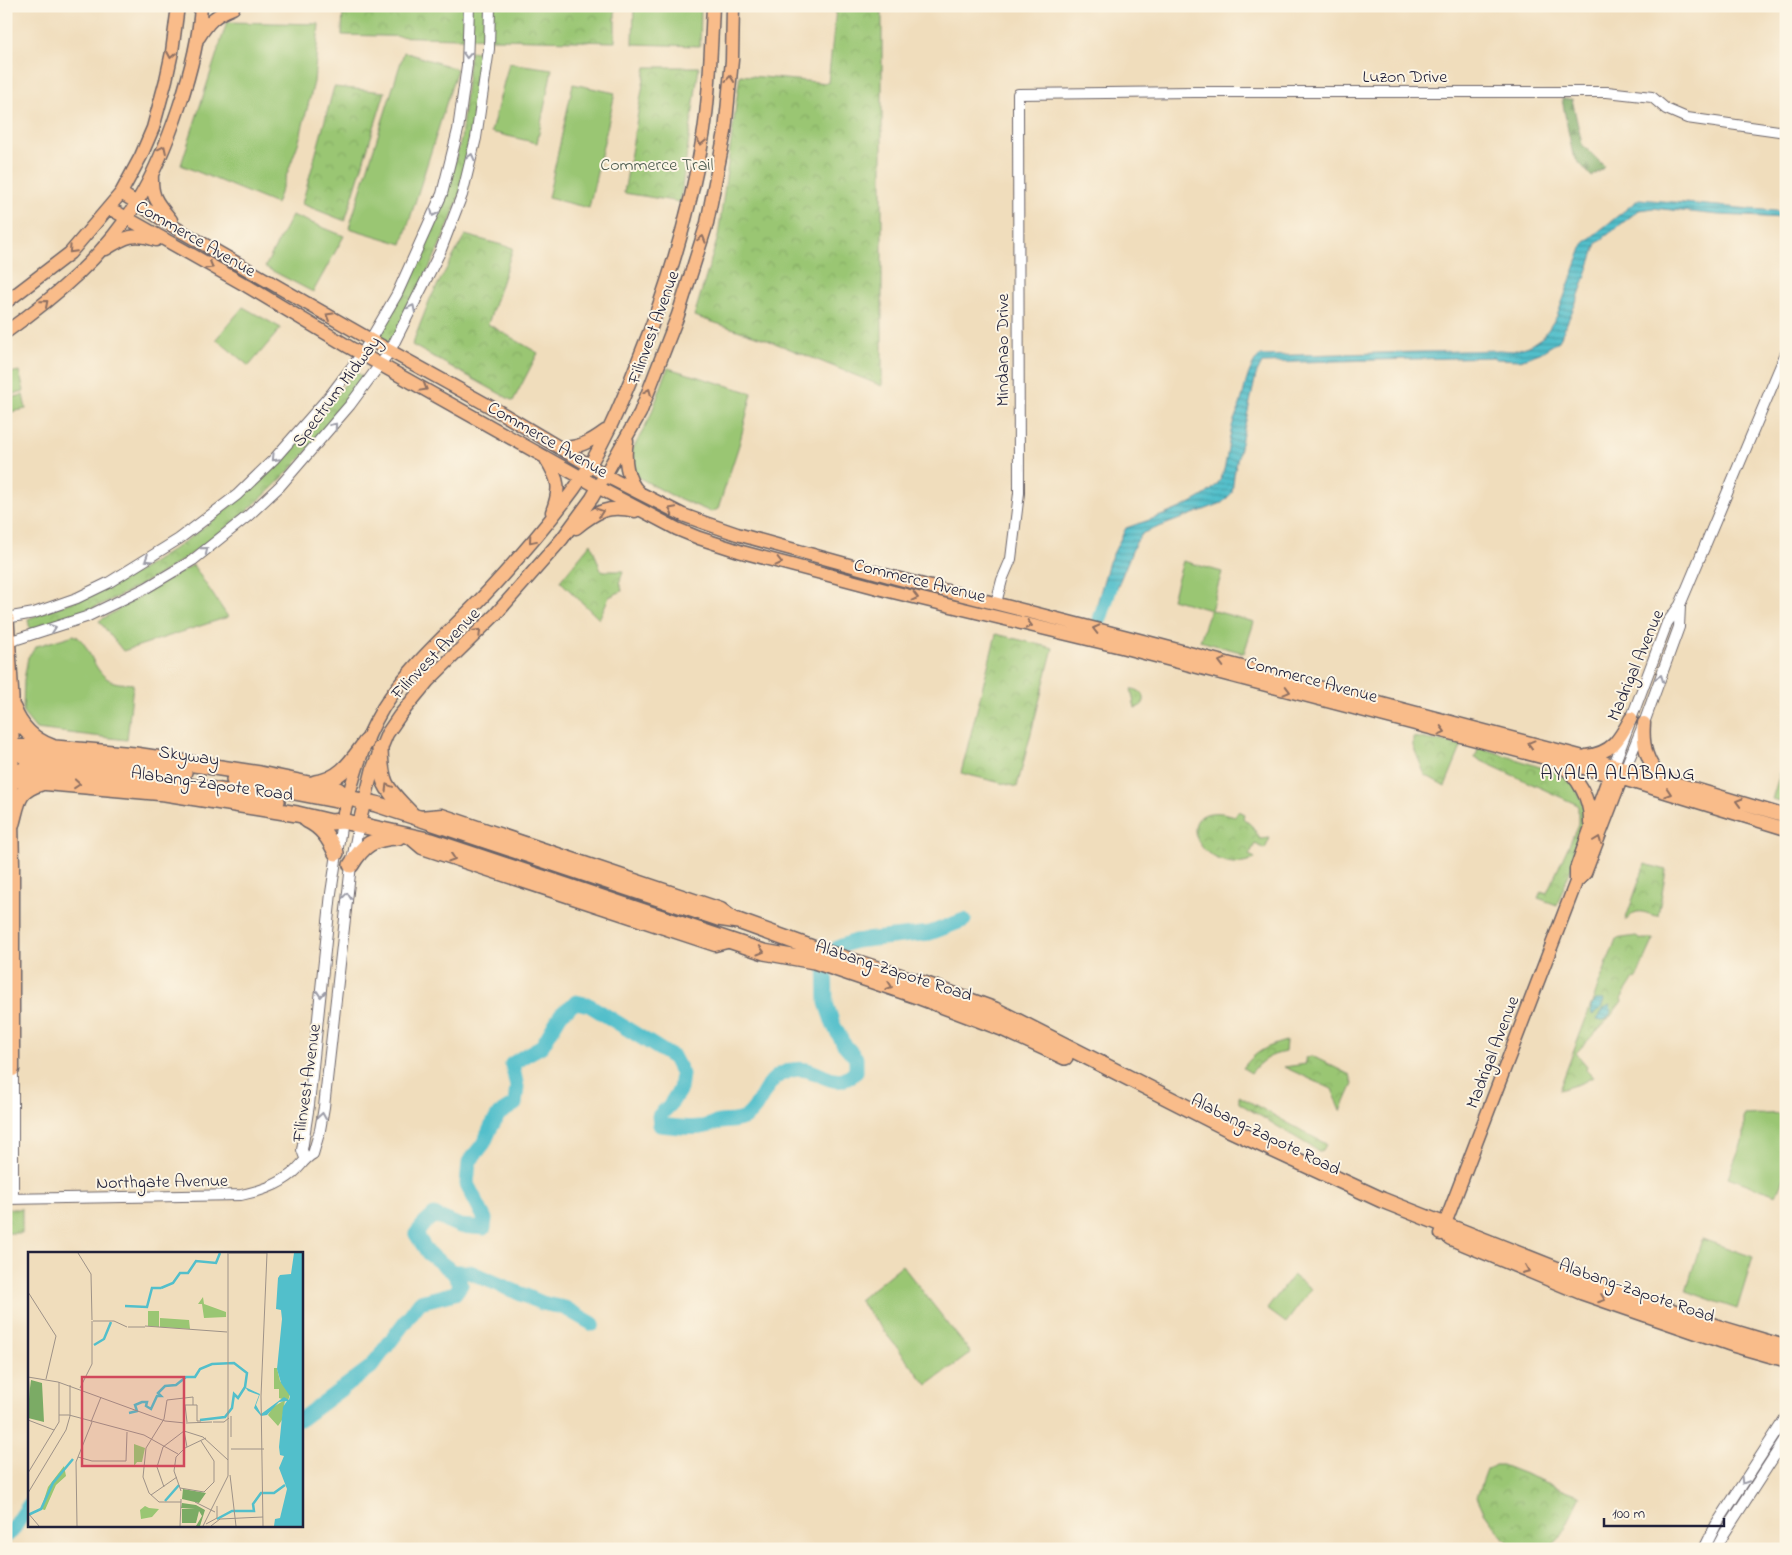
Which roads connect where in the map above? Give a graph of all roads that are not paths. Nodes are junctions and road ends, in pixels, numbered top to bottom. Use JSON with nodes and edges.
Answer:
{"nodes":[{"id":1,"x":178,"y":6,"type":"edge"},
{"id":2,"x":200,"y":6,"type":"edge"},
{"id":3,"x":469,"y":6,"type":"edge"},
{"id":4,"x":490,"y":6,"type":"edge"},
{"id":5,"x":713,"y":6,"type":"edge"},
{"id":6,"x":733,"y":6,"type":"edge"},
{"id":7,"x":233,"y":8,"type":"dead end"},
{"id":8,"x":198,"y":39,"type":"junction"},
{"id":9,"x":1018,"y":94,"type":"joint"},
{"id":10,"x":1786,"y":132,"type":"edge"},
{"id":11,"x":152,"y":171,"type":"junction"},
{"id":12,"x":120,"y":193,"type":"junction"},
{"id":13,"x":136,"y":204,"type":"junction"},
{"id":14,"x":108,"y":208,"type":"junction"},
{"id":15,"x":126,"y":218,"type":"junction"},
{"id":16,"x":179,"y":230,"type":"junction"},
{"id":17,"x":172,"y":245,"type":"junction"},
{"id":18,"x":97,"y":254,"type":"junction"},
{"id":19,"x":6,"y":302,"type":"edge"},
{"id":20,"x":6,"y":332,"type":"edge"},
{"id":21,"x":371,"y":341,"type":"junction"},
{"id":22,"x":390,"y":352,"type":"junction"},
{"id":23,"x":1786,"y":353,"type":"edge"},
{"id":24,"x":362,"y":354,"type":"junction"},
{"id":25,"x":381,"y":364,"type":"junction"},
{"id":26,"x":612,"y":421,"type":"junction"},
{"id":27,"x":628,"y":436,"type":"junction"},
{"id":28,"x":560,"y":448,"type":"junction"},
{"id":29,"x":545,"y":456,"type":"junction"},
{"id":30,"x":588,"y":465,"type":"junction"},
{"id":31,"x":606,"y":475,"type":"junction"},
{"id":32,"x":581,"y":478,"type":"junction"},
{"id":33,"x":598,"y":487,"type":"junction"},
{"id":34,"x":641,"y":494,"type":"junction"},
{"id":35,"x":646,"y":514,"type":"junction"},
{"id":36,"x":549,"y":520,"type":"junction"},
{"id":37,"x":562,"y":539,"type":"junction"},
{"id":38,"x":870,"y":571,"type":"junction"},
{"id":39,"x":868,"y":585,"type":"junction"},
{"id":40,"x":481,"y":599,"type":"junction"},
{"id":41,"x":996,"y":603,"type":"junction"},
{"id":42,"x":1680,"y":605,"type":"junction"},
{"id":43,"x":496,"y":614,"type":"junction"},
{"id":44,"x":6,"y":619,"type":"edge"},
{"id":45,"x":7,"y":642,"type":"edge"},
{"id":46,"x":11,"y":698,"type":"junction"},
{"id":47,"x":1631,"y":718,"type":"junction"},
{"id":48,"x":1644,"y":723,"type":"junction"},
{"id":49,"x":366,"y":742,"type":"junction"},
{"id":50,"x":8,"y":747,"type":"edge"},
{"id":51,"x":55,"y":748,"type":"junction"},
{"id":52,"x":380,"y":749,"type":"junction"},
{"id":53,"x":1578,"y":757,"type":"junction"},
{"id":54,"x":1552,"y":760,"type":"junction"},
{"id":55,"x":1617,"y":772,"type":"junction"},
{"id":56,"x":8,"y":779,"type":"edge"},
{"id":57,"x":48,"y":782,"type":"junction"},
{"id":58,"x":305,"y":782,"type":"junction"},
{"id":59,"x":1666,"y":782,"type":"junction"},
{"id":60,"x":348,"y":798,"type":"junction"},
{"id":61,"x":364,"y":802,"type":"junction"},
{"id":62,"x":297,"y":814,"type":"junction"},
{"id":63,"x":1786,"y":816,"type":"edge"},
{"id":64,"x":414,"y":817,"type":"junction"},
{"id":65,"x":342,"y":820,"type":"junction"},
{"id":66,"x":12,"y":822,"type":"junction"},
{"id":67,"x":359,"y":824,"type":"junction"},
{"id":68,"x":1786,"y":829,"type":"edge"},
{"id":69,"x":1590,"y":830,"type":"junction"},
{"id":70,"x":409,"y":837,"type":"junction"},
{"id":71,"x":336,"y":853,"type":"junction"},
{"id":72,"x":351,"y":865,"type":"junction"},
{"id":73,"x":1576,"y":882,"type":"junction"},
{"id":74,"x":738,"y":921,"type":"junction"},
{"id":75,"x":816,"y":956,"type":"junction"},
{"id":76,"x":10,"y":1070,"type":"edge"},
{"id":77,"x":305,"y":1158,"type":"junction"},
{"id":78,"x":10,"y":1199,"type":"edge"},
{"id":79,"x":1442,"y":1230,"type":"junction"},
{"id":80,"x":1786,"y":1348,"type":"edge"},
{"id":81,"x":1786,"y":1359,"type":"edge"},
{"id":82,"x":1786,"y":1418,"type":"edge"},
{"id":83,"x":1786,"y":1438,"type":"edge"},
{"id":84,"x":1707,"y":1548,"type":"edge"},
{"id":85,"x":1716,"y":1549,"type":"edge"}],
"edges":[{"from":1,"to":12,"type":"main road","one_way":true},
{"from":2,"to":8,"type":"main road"},
{"from":3,"to":21,"type":"street","name":"Spectrum Midway","one_way":true},
{"from":22,"to":4,"type":"street","name":"Spectrum Midway","one_way":true},
{"from":5,"to":26,"type":"main road","name":"Filinvest Avenue","one_way":true},
{"from":27,"to":6,"type":"main road","name":"Filinvest Avenue","one_way":true},
{"from":7,"to":8,"type":"main road"},
{"from":11,"to":8,"type":"main road","one_way":true},
{"from":9,"to":10,"type":"street","name":"Luzon Drive"},
{"from":9,"to":41,"type":"street","name":"Mindanao Drive"},
{"from":11,"to":13,"type":"main road"},
{"from":11,"to":16,"type":"main road"},
{"from":12,"to":13,"type":"main road","name":"Commerce Avenue"},
{"from":12,"to":14,"type":"main road"},
{"from":13,"to":15,"type":"main road"},
{"from":13,"to":16,"type":"main road","name":"Commerce Avenue"},
{"from":14,"to":15,"type":"main road","name":"Commerce Avenue"},
{"from":14,"to":19,"type":"main road","one_way":true},
{"from":15,"to":17,"type":"main road","name":"Commerce Avenue"},
{"from":15,"to":18,"type":"main road"},
{"from":21,"to":16,"type":"main road","name":"Commerce Avenue","one_way":true},
{"from":17,"to":18,"type":"main road"},
{"from":17,"to":24,"type":"main road","name":"Commerce Avenue","one_way":true},
{"from":20,"to":18,"type":"main road","one_way":true},
{"from":21,"to":22,"type":"main road","name":"Commerce Avenue"},
{"from":21,"to":24,"type":"street","name":"Spectrum Midway"},
{"from":22,"to":25,"type":"street","name":"Spectrum Midway"},
{"from":22,"to":28,"type":"main road","name":"Commerce Avenue"},
{"from":23,"to":42,"type":"street","name":"Madrigal Avenue"},
{"from":24,"to":25,"type":"main road","name":"Commerce Avenue"},
{"from":24,"to":44,"type":"street","name":"Spectrum Midway","one_way":true},
{"from":25,"to":29,"type":"main road","name":"Commerce Avenue","one_way":true},
{"from":45,"to":25,"type":"street","name":"Spectrum Midway","one_way":true},
{"from":26,"to":28,"type":"main road"},
{"from":26,"to":30,"type":"main road","name":"Filinvest Avenue"},
{"from":27,"to":31,"type":"main road","name":"Filinvest Avenue"},
{"from":27,"to":34,"type":"main road"},
{"from":28,"to":30,"type":"main road","name":"Commerce Avenue"},
{"from":29,"to":32,"type":"main road","name":"Commerce Avenue"},
{"from":29,"to":36,"type":"main road"},
{"from":30,"to":31,"type":"main road","name":"Commerce Avenue"},
{"from":30,"to":32,"type":"main road","name":"Filinvest Avenue"},
{"from":31,"to":33,"type":"main road","name":"Filinvest Avenue"},
{"from":31,"to":34,"type":"main road","name":"Commerce Avenue"},
{"from":32,"to":33,"type":"main road","name":"Commerce Avenue"},
{"from":32,"to":36,"type":"main road","name":"Filinvest Avenue"},
{"from":33,"to":35,"type":"main road","name":"Commerce Avenue"},
{"from":33,"to":37,"type":"main road","name":"Filinvest Avenue"},
{"from":38,"to":34,"type":"main road","name":"Commerce Avenue","one_way":true},
{"from":37,"to":35,"type":"main road","one_way":true},
{"from":35,"to":39,"type":"main road","name":"Commerce Avenue","one_way":true},
{"from":36,"to":40,"type":"main road","name":"Filinvest Avenue","one_way":true},
{"from":37,"to":43,"type":"main road","name":"Filinvest Avenue"},
{"from":38,"to":39,"type":"main road"},
{"from":38,"to":41,"type":"main road","name":"Commerce Avenue"},
{"from":39,"to":54,"type":"main road","name":"Commerce Avenue","one_way":true},
{"from":40,"to":43,"type":"main road"},
{"from":40,"to":49,"type":"main road","name":"Filinvest Avenue"},
{"from":53,"to":41,"type":"main road","name":"Commerce Avenue","one_way":true},
{"from":42,"to":47,"type":"street","name":"Madrigal Avenue"},
{"from":48,"to":42,"type":"street","name":"Madrigal Avenue","one_way":true},
{"from":52,"to":43,"type":"main road","name":"Filinvest Avenue","one_way":true},
{"from":44,"to":45,"type":"highway"},
{"from":45,"to":46,"type":"highway"},
{"from":46,"to":50,"type":"highway"},
{"from":46,"to":51,"type":"highway"},
{"from":47,"to":53,"type":"main road"},
{"from":47,"to":55,"type":"street","name":"Madrigal Avenue"},
{"from":48,"to":55,"type":"street","name":"Madrigal Avenue"},
{"from":48,"to":59,"type":"main road"},
{"from":49,"to":58,"type":"highway"},
{"from":49,"to":60,"type":"main road","name":"Filinvest Avenue"},
{"from":50,"to":51,"type":"highway","name":"Alabang-Zapote Road"},
{"from":50,"to":56,"type":"highway"},
{"from":51,"to":58,"type":"highway","name":"Alabang-Zapote Road"},
{"from":52,"to":61,"type":"main road","name":"Filinvest Avenue"},
{"from":64,"to":52,"type":"highway","one_way":true},
{"from":53,"to":55,"type":"main road","name":"Commerce Avenue"},
{"from":54,"to":55,"type":"main road","name":"Commerce Avenue"},
{"from":54,"to":69,"type":"main road"},
{"from":55,"to":59,"type":"main road","name":"Commerce Avenue"},
{"from":55,"to":68,"type":"main road","name":"Commerce Avenue","one_way":true},
{"from":55,"to":69,"type":"main road","name":"Madrigal Avenue"},
{"from":73,"to":55,"type":"main road","name":"Madrigal Avenue","one_way":true},
{"from":56,"to":57,"type":"highway","name":"Alabang-Zapote Road"},
{"from":56,"to":66,"type":"main road"},
{"from":57,"to":62,"type":"highway","name":"Alabang-Zapote Road","one_way":true},
{"from":57,"to":66,"type":"highway"},
{"from":58,"to":60,"type":"highway","name":"Alabang-Zapote Road"},
{"from":63,"to":59,"type":"main road","name":"Commerce Avenue","one_way":true},
{"from":60,"to":61,"type":"highway","name":"Alabang-Zapote Road"},
{"from":60,"to":65,"type":"main road","name":"Filinvest Avenue"},
{"from":60,"to":65,"type":"highway","name":"Skyway"},
{"from":61,"to":64,"type":"highway","name":"Alabang-Zapote Road"},
{"from":61,"to":67,"type":"main road","name":"Filinvest Avenue"},
{"from":62,"to":65,"type":"highway","name":"Alabang-Zapote Road"},
{"from":62,"to":71,"type":"highway"},
{"from":64,"to":74,"type":"highway","name":"Alabang-Zapote Road"},
{"from":64,"to":74,"type":"main road","name":"Alabang-Zapote Road"},
{"from":65,"to":67,"type":"highway","name":"Alabang-Zapote Road"},
{"from":65,"to":71,"type":"street","name":"Filinvest Avenue"},
{"from":66,"to":76,"type":"main road"},
{"from":67,"to":70,"type":"highway","name":"Alabang-Zapote Road"},
{"from":67,"to":72,"type":"street","name":"Filinvest Avenue"},
{"from":69,"to":73,"type":"main road","name":"Madrigal Avenue"},
{"from":70,"to":72,"type":"highway"},
{"from":70,"to":75,"type":"highway","name":"Alabang-Zapote Road","one_way":true},
{"from":71,"to":77,"type":"street","name":"Filinvest Avenue","one_way":true},
{"from":77,"to":72,"type":"street","name":"Filinvest Avenue","one_way":true},
{"from":73,"to":79,"type":"main road","name":"Madrigal Avenue"},
{"from":74,"to":75,"type":"highway","name":"Alabang-Zapote Road"},
{"from":75,"to":79,"type":"highway","name":"Alabang-Zapote Road"},
{"from":76,"to":78,"type":"street"},
{"from":77,"to":78,"type":"street","name":"Northgate Avenue"},
{"from":79,"to":80,"type":"highway","name":"Alabang-Zapote Road"},
{"from":79,"to":81,"type":"highway","name":"Alabang-Zapote Road","one_way":true},
{"from":82,"to":84,"type":"street","one_way":true},
{"from":83,"to":85,"type":"street"}]}
